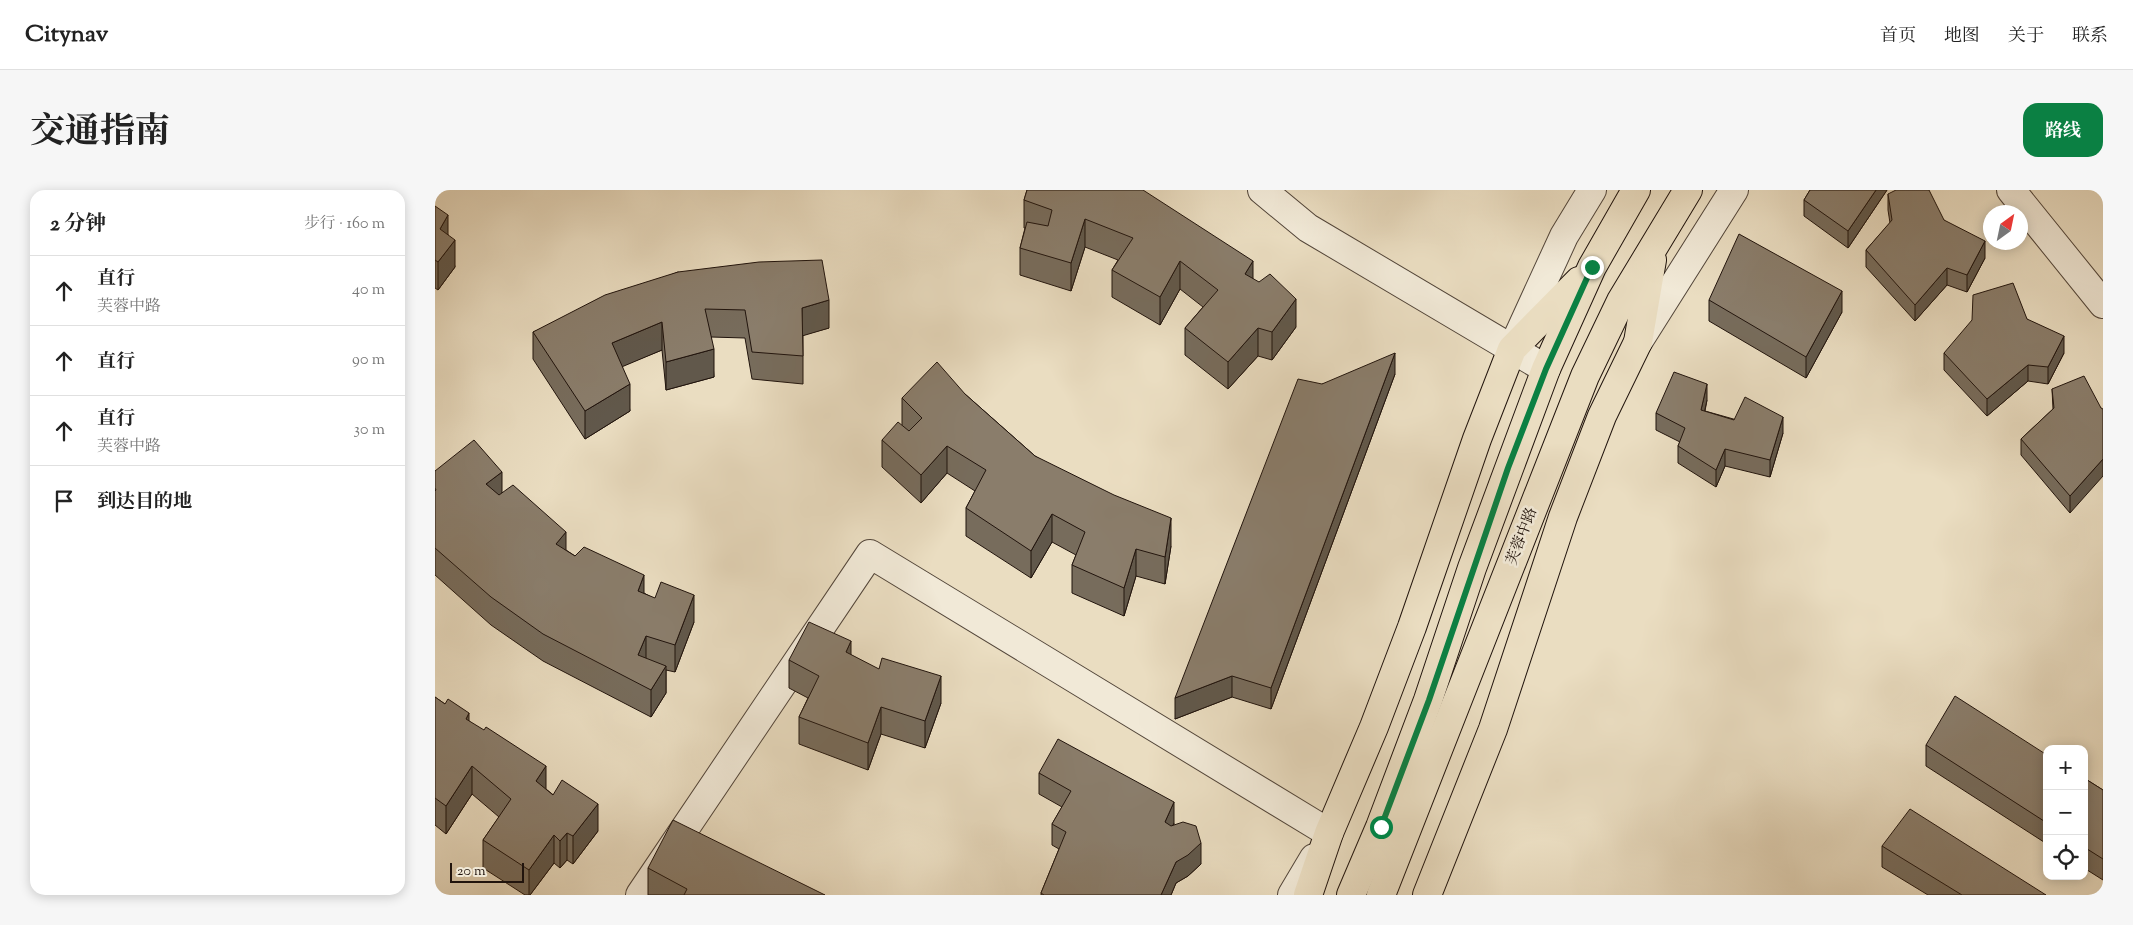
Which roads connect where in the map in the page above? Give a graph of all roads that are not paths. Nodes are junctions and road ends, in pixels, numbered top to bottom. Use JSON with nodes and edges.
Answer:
{"nodes":[{"id":1,"x":1262,"y":190,"type":"edge"},
{"id":2,"x":1591,"y":190,"type":"edge"},
{"id":3,"x":1636,"y":190,"type":"edge"},
{"id":4,"x":1688,"y":190,"type":"edge"},
{"id":5,"x":1734,"y":190,"type":"edge"},
{"id":6,"x":2011,"y":190,"type":"edge"},
{"id":7,"x":1655,"y":242,"type":"junction"},
{"id":8,"x":1592,"y":267,"type":"junction"},
{"id":9,"x":2103,"y":304,"type":"edge"},
{"id":10,"x":1638,"y":342,"type":"junction"},
{"id":11,"x":1512,"y":349,"type":"junction"},
{"id":12,"x":1546,"y":369,"type":"junction"},
{"id":13,"x":1329,"y":833,"type":"junction"},
{"id":14,"x":1429,"y":892,"type":"edge"},
{"id":15,"x":640,"y":895,"type":"edge"},
{"id":16,"x":1292,"y":895,"type":"edge"},
{"id":17,"x":1309,"y":895,"type":"edge"},
{"id":18,"x":1351,"y":895,"type":"edge"},
{"id":19,"x":1381,"y":895,"type":"edge"}],
"edges":[{"from":1,"to":11,"type":"street"},
{"from":2,"to":11,"type":"street"},
{"from":3,"to":8,"type":"main road"},
{"from":4,"to":7,"type":"main road","name":"芙蓉中路"},
{"from":5,"to":10,"type":"street"},
{"from":6,"to":9,"type":"street"},
{"from":7,"to":10,"type":"main road"},
{"from":7,"to":19,"type":"main road","name":"芙蓉中路"},
{"from":8,"to":11,"type":"main road"},
{"from":8,"to":12,"type":"main road"},
{"from":10,"to":14,"type":"main road"},
{"from":11,"to":12,"type":"street"},
{"from":11,"to":13,"type":"main road"},
{"from":12,"to":18,"type":"main road"},
{"from":13,"to":15,"type":"street"},
{"from":13,"to":16,"type":"street"},
{"from":13,"to":17,"type":"main road"}]}
